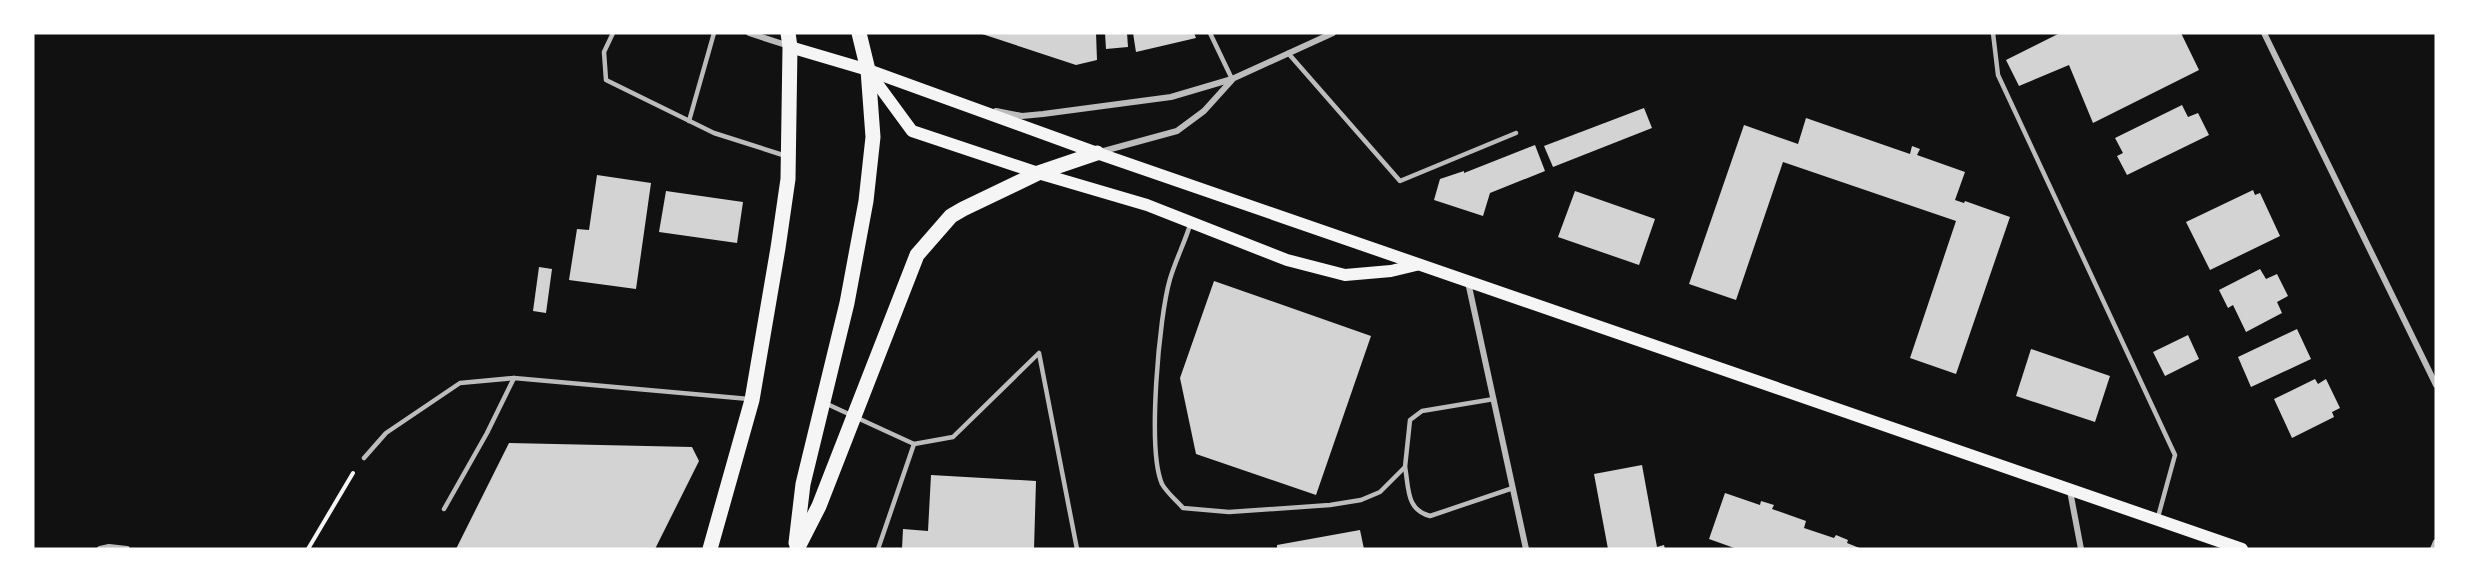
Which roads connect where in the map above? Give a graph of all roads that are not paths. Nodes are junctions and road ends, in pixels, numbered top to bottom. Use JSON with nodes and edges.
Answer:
{"nodes":[{"id":1,"x":614,"y":33,"type":"edge"},
{"id":2,"x":714,"y":33,"type":"edge"},
{"id":3,"x":749,"y":33,"type":"edge"},
{"id":4,"x":860,"y":33,"type":"edge"},
{"id":5,"x":1210,"y":33,"type":"edge"},
{"id":6,"x":1333,"y":33,"type":"edge"},
{"id":7,"x":1993,"y":33,"type":"edge"},
{"id":8,"x":2264,"y":33,"type":"edge"},
{"id":9,"x":789,"y":40,"type":"edge"},
{"id":10,"x":1288,"y":53,"type":"junction"},
{"id":11,"x":868,"y":70,"type":"junction"},
{"id":12,"x":1232,"y":79,"type":"junction"},
{"id":13,"x":966,"y":106,"type":"junction"},
{"id":14,"x":688,"y":121,"type":"junction"},
{"id":15,"x":1516,"y":133,"type":"dead end"},
{"id":16,"x":1097,"y":153,"type":"junction"},
{"id":17,"x":788,"y":157,"type":"junction"},
{"id":18,"x":1038,"y":173,"type":"junction"},
{"id":19,"x":1191,"y":222,"type":"junction"},
{"id":20,"x":1418,"y":264,"type":"junction"},
{"id":21,"x":1468,"y":282,"type":"junction"},
{"id":22,"x":514,"y":378,"type":"junction"},
{"id":23,"x":2436,"y":385,"type":"edge"},
{"id":24,"x":1494,"y":399,"type":"junction"},
{"id":25,"x":752,"y":400,"type":"junction"},
{"id":26,"x":823,"y":402,"type":"junction"},
{"id":27,"x":854,"y":417,"type":"junction"},
{"id":28,"x":914,"y":444,"type":"junction"},
{"id":29,"x":364,"y":458,"type":"road end"},
{"id":30,"x":1405,"y":467,"type":"junction"},
{"id":31,"x":1513,"y":488,"type":"junction"},
{"id":32,"x":2070,"y":490,"type":"junction"},
{"id":33,"x":444,"y":509,"type":"dead end"},
{"id":34,"x":2157,"y":520,"type":"junction"},
{"id":35,"x":2436,"y":542,"type":"edge"},
{"id":36,"x":100,"y":549,"type":"edge"},
{"id":37,"x":127,"y":549,"type":"edge"},
{"id":38,"x":710,"y":549,"type":"edge"},
{"id":39,"x":796,"y":549,"type":"edge"},
{"id":40,"x":878,"y":549,"type":"edge"},
{"id":41,"x":1077,"y":549,"type":"edge"},
{"id":42,"x":1526,"y":549,"type":"edge"},
{"id":43,"x":2081,"y":549,"type":"edge"},
{"id":44,"x":2242,"y":549,"type":"edge"},
{"id":45,"x":2433,"y":549,"type":"edge"}],
"edges":[{"from":1,"to":14,"type":"lane"},
{"from":2,"to":14,"type":"lane"},
{"from":3,"to":9,"type":"street"},
{"from":4,"to":11,"type":"main road"},
{"from":5,"to":12,"type":"lane"},
{"from":6,"to":10,"type":"street"},
{"from":7,"to":34,"type":"lane"},
{"from":8,"to":23,"type":"street"},
{"from":9,"to":11,"type":"main road"},
{"from":9,"to":17,"type":"main road"},
{"from":10,"to":12,"type":"street"},
{"from":10,"to":15,"type":"lane"},
{"from":11,"to":13,"type":"main road"},
{"from":11,"to":18,"type":"main road"},
{"from":11,"to":26,"type":"main road"},
{"from":12,"to":13,"type":"street"},
{"from":12,"to":16,"type":"street"},
{"from":13,"to":16,"type":"main road"},
{"from":14,"to":17,"type":"lane"},
{"from":16,"to":18,"type":"main road"},
{"from":16,"to":20,"type":"main road"},
{"from":17,"to":25,"type":"main road"},
{"from":18,"to":19,"type":"main road"},
{"from":18,"to":27,"type":"main road"},
{"from":19,"to":20,"type":"main road"},
{"from":19,"to":30,"type":"lane"},
{"from":20,"to":21,"type":"main road"},
{"from":21,"to":24,"type":"street"},
{"from":21,"to":32,"type":"main road"},
{"from":22,"to":25,"type":"lane"},
{"from":22,"to":29,"type":"lane"},
{"from":22,"to":33,"type":"lane"},
{"from":24,"to":30,"type":"lane"},
{"from":24,"to":31,"type":"street"},
{"from":25,"to":38,"type":"main road"},
{"from":26,"to":27,"type":"lane"},
{"from":26,"to":39,"type":"main road"},
{"from":27,"to":28,"type":"lane"},
{"from":27,"to":39,"type":"main road"},
{"from":28,"to":40,"type":"lane"},
{"from":28,"to":41,"type":"lane"},
{"from":30,"to":31,"type":"lane"},
{"from":31,"to":42,"type":"street"},
{"from":32,"to":34,"type":"main road"},
{"from":32,"to":43,"type":"street"},
{"from":34,"to":44,"type":"main road"},
{"from":35,"to":45,"type":"street"},
{"from":36,"to":37,"type":"street"}]}
